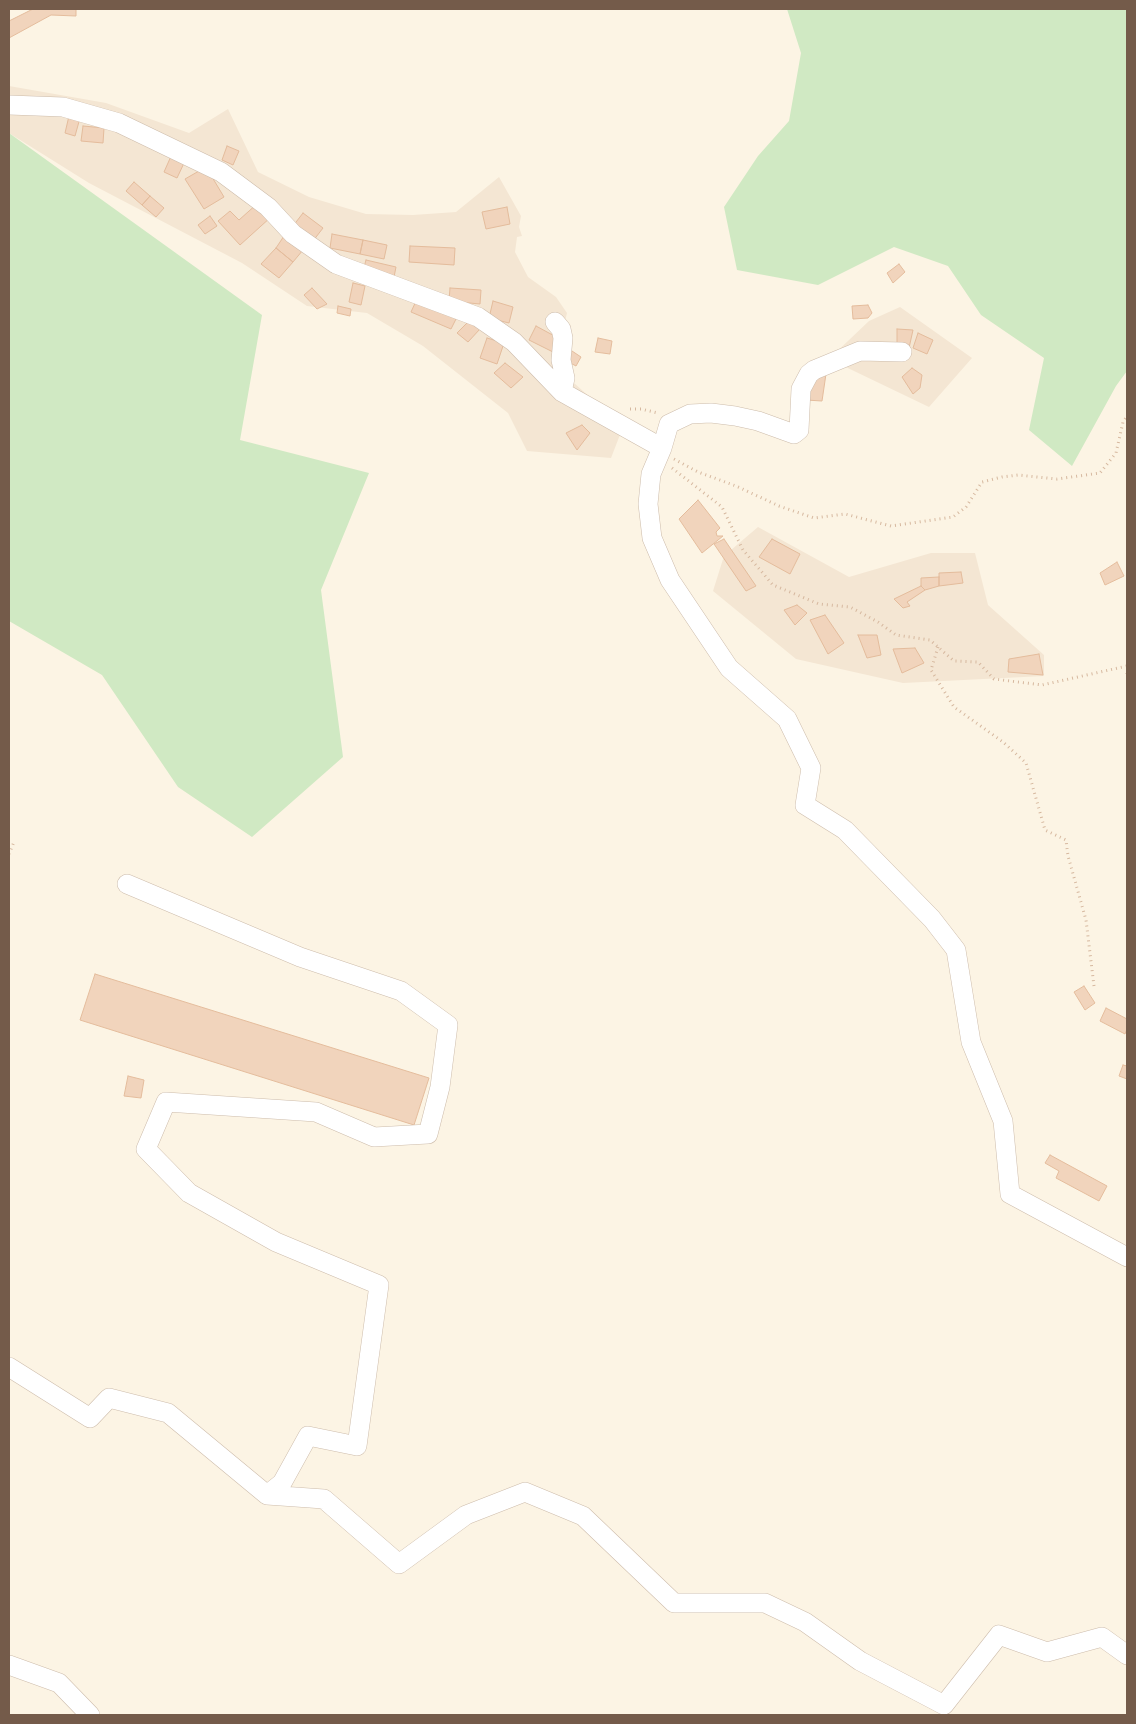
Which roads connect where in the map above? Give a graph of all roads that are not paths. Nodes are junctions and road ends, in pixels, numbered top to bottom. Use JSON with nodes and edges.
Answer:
{"nodes":[{"id":1,"x":9,"y":105,"type":"edge"},
{"id":2,"x":555,"y":322,"type":"dead end"},
{"id":3,"x":902,"y":352,"type":"dead end"},
{"id":4,"x":562,"y":392,"type":"junction"},
{"id":5,"x":660,"y":453,"type":"junction"},
{"id":6,"x":127,"y":884,"type":"dead end"},
{"id":7,"x":1127,"y":1256,"type":"edge"},
{"id":8,"x":9,"y":1367,"type":"edge"},
{"id":9,"x":267,"y":1496,"type":"junction"},
{"id":10,"x":1127,"y":1655,"type":"edge"},
{"id":11,"x":9,"y":1665,"type":"edge"},
{"id":12,"x":90,"y":1715,"type":"edge"}],
"edges":[{"from":1,"to":4,"type":"street"},
{"from":2,"to":4,"type":"street"},
{"from":3,"to":5,"type":"street"},
{"from":4,"to":5,"type":"street"},
{"from":5,"to":7,"type":"street"},
{"from":6,"to":9,"type":"street"},
{"from":8,"to":9,"type":"street"},
{"from":9,"to":10,"type":"street"},
{"from":11,"to":12,"type":"street"}]}
